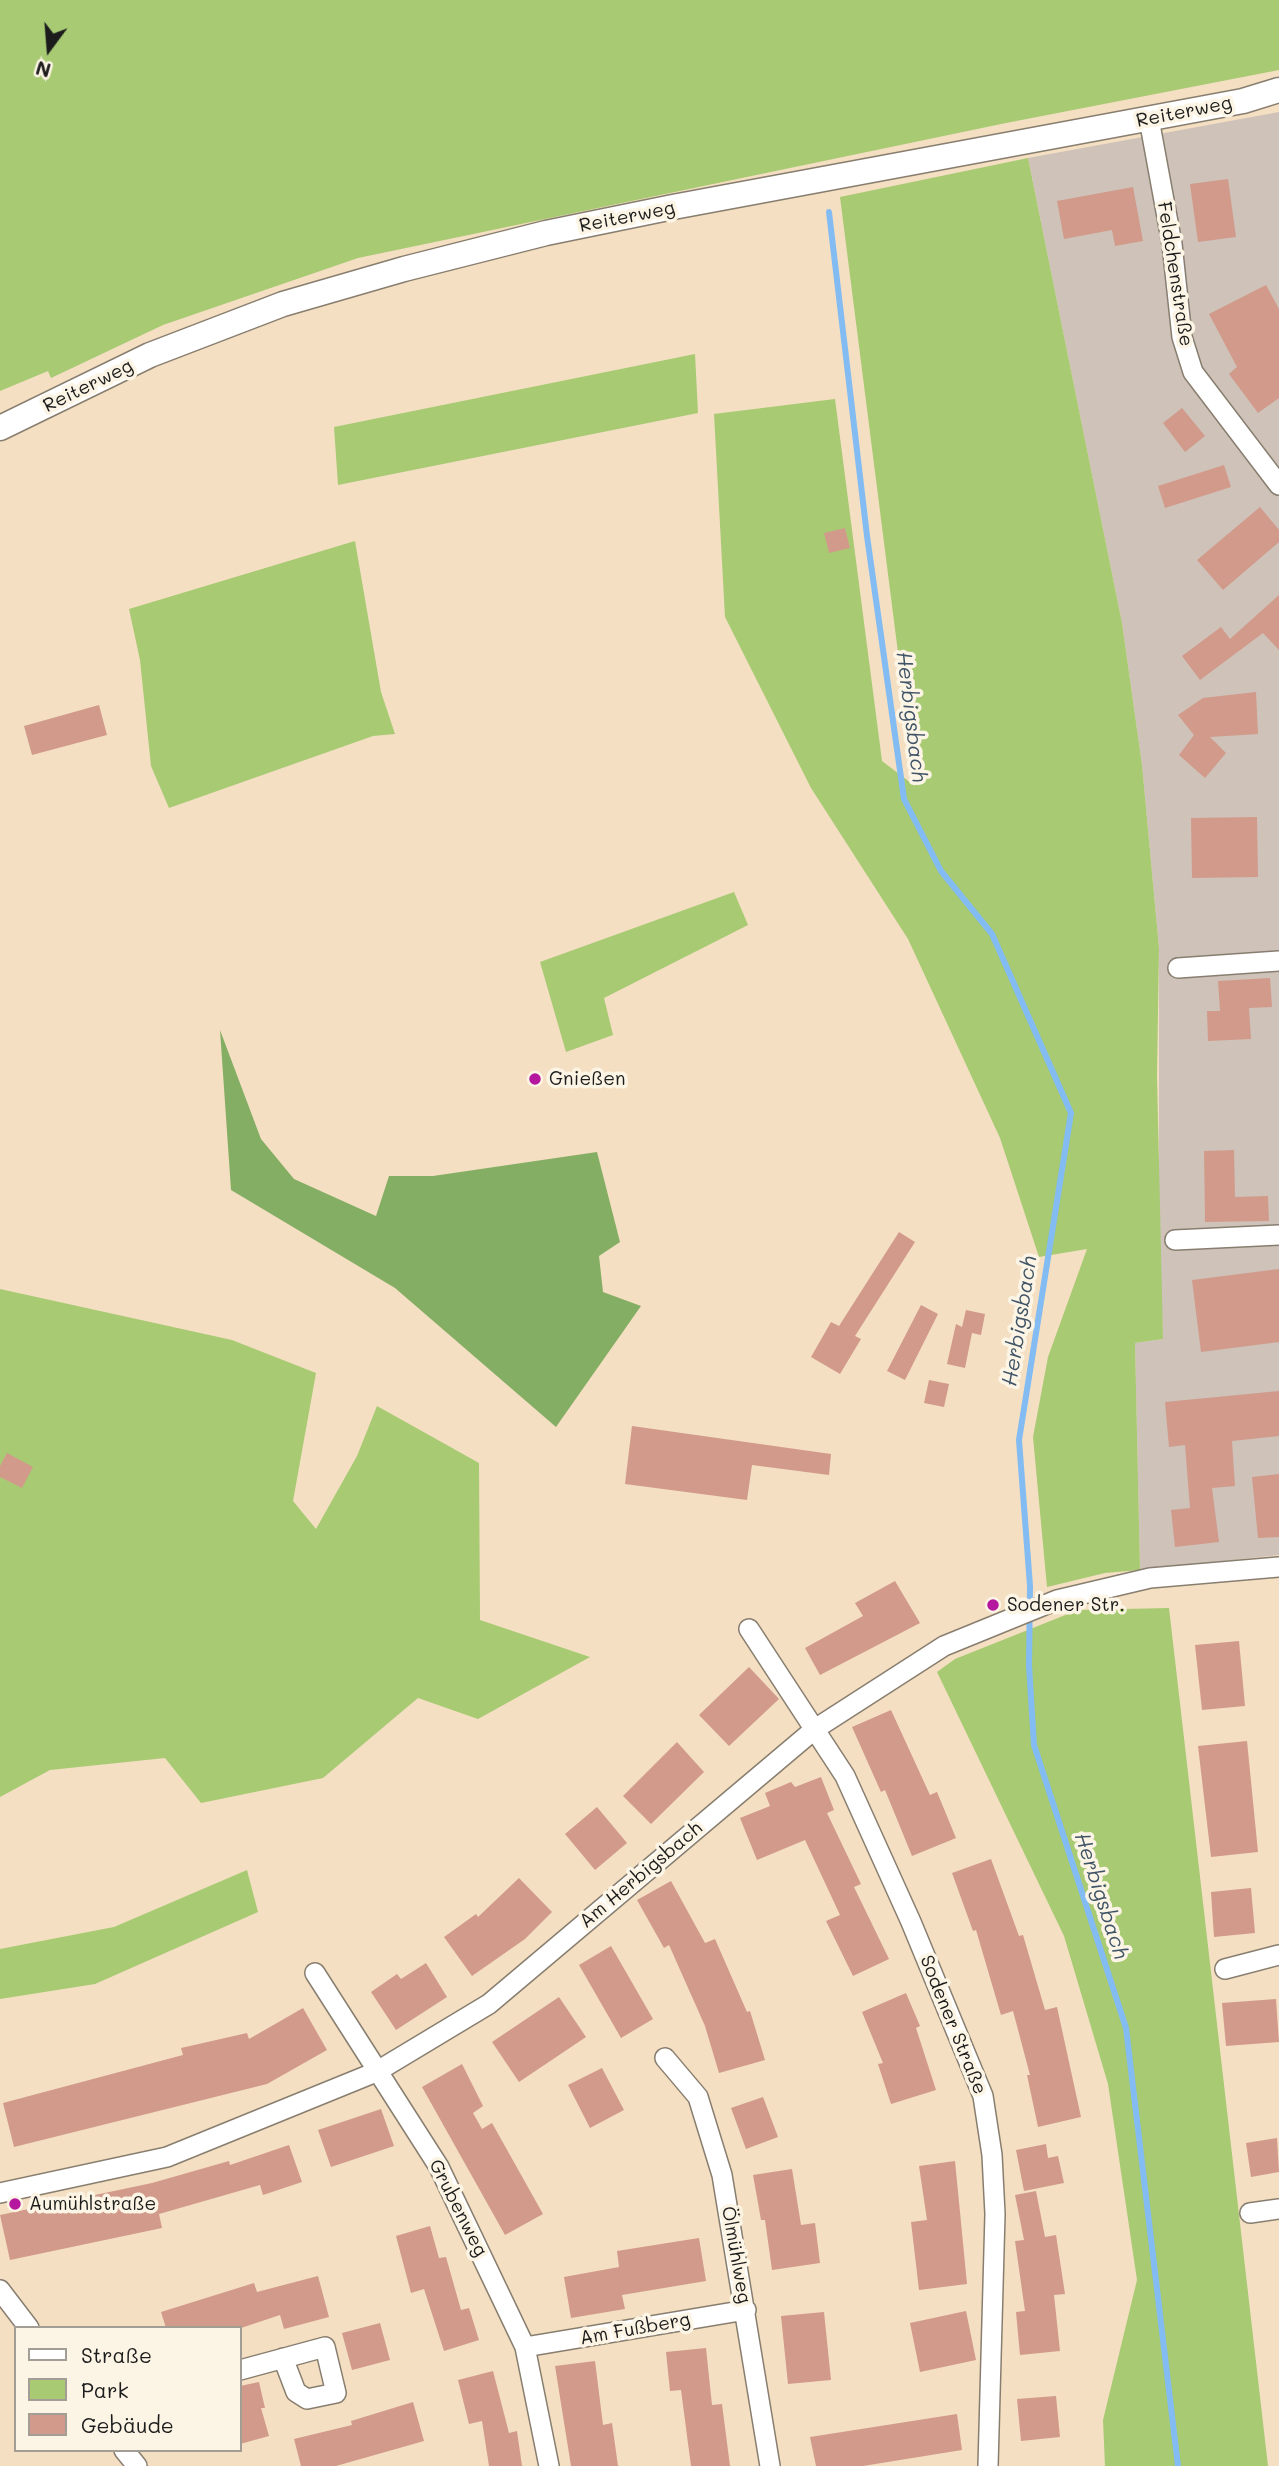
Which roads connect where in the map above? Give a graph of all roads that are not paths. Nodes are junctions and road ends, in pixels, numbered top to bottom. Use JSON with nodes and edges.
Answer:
{"nodes":[{"id":1,"x":1279,"y":90,"type":"edge"},
{"id":2,"x":1149,"y":119,"type":"junction"},
{"id":3,"x":0,"y":428,"type":"edge"},
{"id":4,"x":1279,"y":485,"type":"edge"},
{"id":5,"x":1279,"y":961,"type":"edge"},
{"id":6,"x":1178,"y":968,"type":"dead end"},
{"id":7,"x":1279,"y":1235,"type":"edge"},
{"id":8,"x":1175,"y":1240,"type":"dead end"},
{"id":9,"x":1279,"y":1567,"type":"edge"},
{"id":10,"x":748,"y":1629,"type":"dead end"},
{"id":11,"x":815,"y":1729,"type":"junction"},
{"id":12,"x":1279,"y":1955,"type":"edge"},
{"id":13,"x":1224,"y":1969,"type":"dead end"},
{"id":14,"x":315,"y":1973,"type":"dead end"},
{"id":15,"x":665,"y":2058,"type":"dead end"},
{"id":16,"x":376,"y":2072,"type":"junction"},
{"id":17,"x":0,"y":2193,"type":"edge"},
{"id":18,"x":1279,"y":2209,"type":"edge"},
{"id":19,"x":1250,"y":2213,"type":"dead end"},
{"id":20,"x":0,"y":2290,"type":"edge"},
{"id":21,"x":746,"y":2310,"type":"junction"},
{"id":22,"x":27,"y":2326,"type":"edge"},
{"id":23,"x":525,"y":2347,"type":"junction"},
{"id":24,"x":283,"y":2358,"type":"dead end"},
{"id":25,"x":242,"y":2369,"type":"edge"},
{"id":26,"x":126,"y":2452,"type":"edge"},
{"id":27,"x":137,"y":2466,"type":"edge"},
{"id":28,"x":549,"y":2466,"type":"edge"},
{"id":29,"x":770,"y":2466,"type":"edge"},
{"id":30,"x":988,"y":2466,"type":"edge"}],
"edges":[{"from":1,"to":2,"type":"street","name":"Reiterweg"},
{"from":2,"to":3,"type":"street","name":"Reiterweg"},
{"from":2,"to":4,"type":"street","name":"Feldchenstraße"},
{"from":5,"to":6,"type":"street"},
{"from":7,"to":8,"type":"street"},
{"from":9,"to":11,"type":"street","name":"Am Herbigsbach"},
{"from":10,"to":11,"type":"street","name":"Sodener Straße"},
{"from":11,"to":16,"type":"street","name":"Am Herbigsbach"},
{"from":11,"to":30,"type":"street","name":"Sodener Straße"},
{"from":12,"to":13,"type":"street"},
{"from":14,"to":16,"type":"street","name":"Grubenweg"},
{"from":15,"to":21,"type":"street","name":"Ölmühlweg"},
{"from":16,"to":17,"type":"street","name":"Am Herbigsbach"},
{"from":16,"to":23,"type":"street","name":"Grubenweg"},
{"from":18,"to":19,"type":"street"},
{"from":20,"to":22,"type":"street"},
{"from":21,"to":23,"type":"street","name":"Am Fußberg"},
{"from":21,"to":29,"type":"street","name":"Ölmühlweg"},
{"from":23,"to":28,"type":"street","name":"Grubenweg"},
{"from":24,"to":25,"type":"street"},
{"from":26,"to":27,"type":"street"}]}
